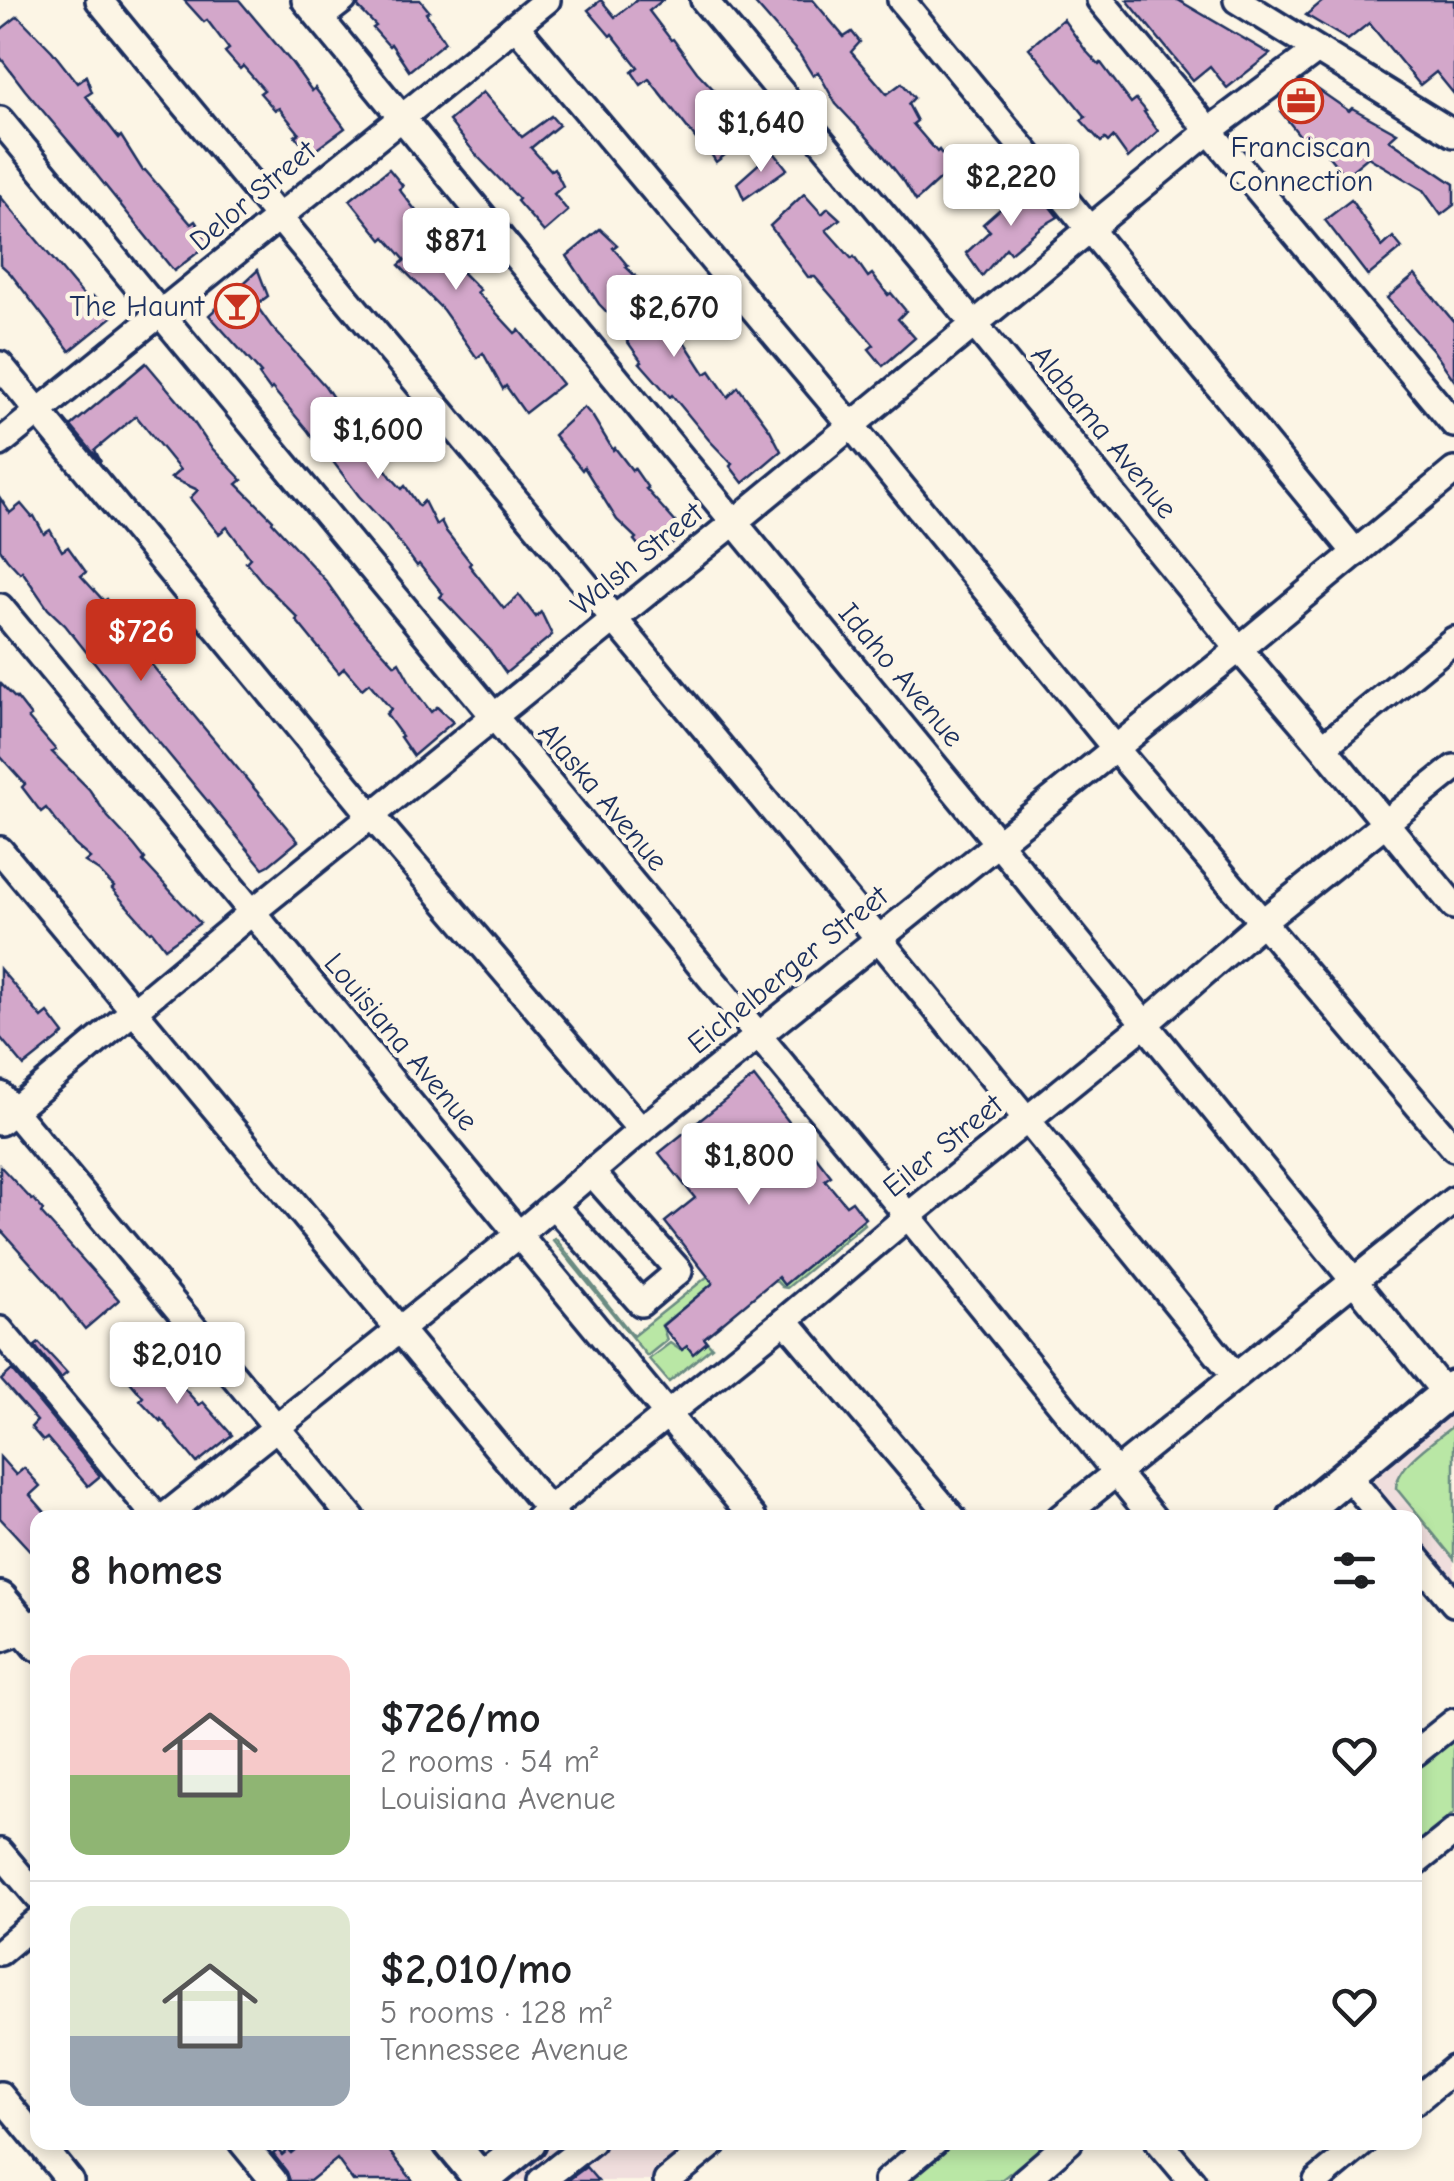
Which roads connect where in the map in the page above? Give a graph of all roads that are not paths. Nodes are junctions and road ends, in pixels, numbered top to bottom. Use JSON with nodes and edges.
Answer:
{"nodes":[{"id":1,"x":99,"y":0,"type":"edge"},
{"id":2,"x":343,"y":0,"type":"edge"},
{"id":3,"x":547,"y":0,"type":"edge"},
{"id":4,"x":704,"y":0,"type":"edge"},
{"id":5,"x":901,"y":0,"type":"edge"},
{"id":6,"x":1100,"y":0,"type":"edge"},
{"id":7,"x":1237,"y":0,"type":"edge"},
{"id":8,"x":1285,"y":0,"type":"edge"},
{"id":9,"x":312,"y":9,"type":"edge"},
{"id":10,"x":1264,"y":17,"type":"junction"},
{"id":11,"x":516,"y":26,"type":"junction"},
{"id":12,"x":1318,"y":50,"type":"junction"},
{"id":13,"x":400,"y":117,"type":"junction"},
{"id":14,"x":0,"y":120,"type":"edge"},
{"id":15,"x":1210,"y":130,"type":"junction"},
{"id":16,"x":1454,"y":134,"type":"edge"},
{"id":17,"x":277,"y":218,"type":"junction"},
{"id":18,"x":1091,"y":230,"type":"junction"},
{"id":19,"x":160,"y":316,"type":"junction"},
{"id":20,"x":975,"y":326,"type":"junction"},
{"id":21,"x":0,"y":365,"type":"edge"},
{"id":22,"x":38,"y":413,"type":"junction"},
{"id":23,"x":1454,"y":424,"type":"edge"},
{"id":24,"x":851,"y":425,"type":"junction"},
{"id":25,"x":0,"y":443,"type":"edge"},
{"id":26,"x":1454,"y":471,"type":"edge"},
{"id":27,"x":733,"y":523,"type":"junction"},
{"id":28,"x":1356,"y":552,"type":"junction"},
{"id":29,"x":0,"y":608,"type":"edge"},
{"id":30,"x":614,"y":618,"type":"junction"},
{"id":31,"x":1454,"y":640,"type":"edge"},
{"id":32,"x":1239,"y":650,"type":"junction"},
{"id":33,"x":495,"y":716,"type":"junction"},
{"id":34,"x":1323,"y":747,"type":"junction"},
{"id":35,"x":1115,"y":748,"type":"junction"},
{"id":36,"x":1454,"y":768,"type":"edge"},
{"id":37,"x":372,"y":816,"type":"junction"},
{"id":38,"x":1385,"y":822,"type":"junction"},
{"id":39,"x":997,"y":842,"type":"junction"},
{"id":40,"x":0,"y":850,"type":"edge"},
{"id":41,"x":1454,"y":906,"type":"edge"},
{"id":42,"x":251,"y":912,"type":"junction"},
{"id":43,"x":1261,"y":923,"type":"junction"},
{"id":44,"x":878,"y":940,"type":"junction"},
{"id":45,"x":133,"y":1010,"type":"junction"},
{"id":46,"x":1146,"y":1024,"type":"junction"},
{"id":47,"x":758,"y":1036,"type":"junction"},
{"id":48,"x":4,"y":1109,"type":"edge"},
{"id":49,"x":1028,"y":1119,"type":"junction"},
{"id":50,"x":641,"y":1130,"type":"junction"},
{"id":51,"x":1454,"y":1148,"type":"edge"},
{"id":52,"x":592,"y":1172,"type":"junction"},
{"id":53,"x":1454,"y":1200,"type":"edge"},
{"id":54,"x":554,"y":1205,"type":"junction"},
{"id":55,"x":908,"y":1216,"type":"junction"},
{"id":56,"x":519,"y":1234,"type":"junction"},
{"id":57,"x":1353,"y":1281,"type":"junction"},
{"id":58,"x":785,"y":1320,"type":"junction"},
{"id":59,"x":400,"y":1329,"type":"junction"},
{"id":60,"x":0,"y":1330,"type":"edge"},
{"id":61,"x":1236,"y":1376,"type":"junction"},
{"id":62,"x":1450,"y":1390,"type":"edge"},
{"id":63,"x":668,"y":1414,"type":"junction"},
{"id":64,"x":276,"y":1425,"type":"junction"},
{"id":65,"x":1115,"y":1472,"type":"junction"},
{"id":66,"x":1346,"y":1475,"type":"junction"},
{"id":67,"x":153,"y":1510,"type":"edge"},
{"id":68,"x":170,"y":1510,"type":"edge"},
{"id":69,"x":345,"y":1510,"type":"edge"},
{"id":70,"x":543,"y":1510,"type":"edge"},
{"id":71,"x":553,"y":1510,"type":"edge"},
{"id":72,"x":746,"y":1510,"type":"edge"},
{"id":73,"x":946,"y":1510,"type":"edge"},
{"id":74,"x":1070,"y":1510,"type":"edge"},
{"id":75,"x":1146,"y":1510,"type":"edge"},
{"id":76,"x":1304,"y":1510,"type":"edge"},
{"id":77,"x":1375,"y":1510,"type":"edge"},
{"id":78,"x":1422,"y":1564,"type":"edge"},
{"id":79,"x":0,"y":1599,"type":"edge"},
{"id":80,"x":1454,"y":1602,"type":"edge"},
{"id":81,"x":25,"y":1634,"type":"edge"},
{"id":82,"x":1454,"y":1722,"type":"edge"},
{"id":83,"x":1422,"y":1747,"type":"edge"},
{"id":84,"x":1454,"y":1832,"type":"edge"},
{"id":85,"x":0,"y":1852,"type":"edge"},
{"id":86,"x":1422,"y":1857,"type":"edge"},
{"id":87,"x":30,"y":1888,"type":"edge"},
{"id":88,"x":30,"y":1927,"type":"edge"},
{"id":89,"x":0,"y":1952,"type":"edge"},
{"id":90,"x":1454,"y":2069,"type":"edge"},
{"id":91,"x":0,"y":2094,"type":"edge"},
{"id":92,"x":1422,"y":2095,"type":"edge"},
{"id":93,"x":30,"y":2132,"type":"edge"},
{"id":94,"x":45,"y":2150,"type":"edge"},
{"id":95,"x":248,"y":2150,"type":"edge"},
{"id":96,"x":457,"y":2150,"type":"edge"},
{"id":97,"x":519,"y":2150,"type":"edge"},
{"id":98,"x":581,"y":2150,"type":"edge"},
{"id":99,"x":705,"y":2150,"type":"edge"},
{"id":100,"x":924,"y":2150,"type":"edge"},
{"id":101,"x":1060,"y":2150,"type":"edge"},
{"id":102,"x":1167,"y":2150,"type":"edge"},
{"id":103,"x":1354,"y":2150,"type":"edge"},
{"id":104,"x":268,"y":2179,"type":"edge"},
{"id":105,"x":70,"y":2181,"type":"edge"},
{"id":106,"x":482,"y":2181,"type":"edge"},
{"id":107,"x":541,"y":2181,"type":"edge"},
{"id":108,"x":666,"y":2181,"type":"edge"},
{"id":109,"x":887,"y":2181,"type":"edge"},
{"id":110,"x":1024,"y":2181,"type":"edge"},
{"id":111,"x":1192,"y":2181,"type":"edge"},
{"id":112,"x":1316,"y":2181,"type":"edge"}],
"edges":[{"from":1,"to":17,"type":"street"},
{"from":2,"to":9,"type":"street"},
{"from":3,"to":11,"type":"street","name":"Delor Street"},
{"from":4,"to":20,"type":"street","name":"Alabama Avenue"},
{"from":5,"to":18,"type":"street"},
{"from":6,"to":15,"type":"street"},
{"from":7,"to":10,"type":"street"},
{"from":8,"to":10,"type":"street"},
{"from":9,"to":13,"type":"street","name":"Idaho Avenue"},
{"from":10,"to":12,"type":"street"},
{"from":11,"to":13,"type":"street","name":"Delor Street"},
{"from":11,"to":24,"type":"street"},
{"from":12,"to":15,"type":"street","name":"Walsh Street"},
{"from":12,"to":16,"type":"street"},
{"from":13,"to":17,"type":"street","name":"Delor Street"},
{"from":13,"to":27,"type":"street","name":"Idaho Avenue"},
{"from":14,"to":19,"type":"street","name":"Alaska Avenue"},
{"from":15,"to":18,"type":"street","name":"Walsh Street"},
{"from":15,"to":23,"type":"street"},
{"from":17,"to":19,"type":"street","name":"Delor Street"},
{"from":17,"to":30,"type":"street"},
{"from":18,"to":20,"type":"street","name":"Walsh Street"},
{"from":18,"to":28,"type":"street"},
{"from":19,"to":22,"type":"street","name":"Delor Street"},
{"from":19,"to":33,"type":"street","name":"Alaska Avenue"},
{"from":20,"to":24,"type":"street","name":"Walsh Street"},
{"from":20,"to":32,"type":"street","name":"Alabama Avenue"},
{"from":21,"to":22,"type":"street"},
{"from":22,"to":25,"type":"street","name":"Delor Street"},
{"from":22,"to":37,"type":"street"},
{"from":24,"to":27,"type":"street","name":"Walsh Street"},
{"from":24,"to":35,"type":"street"},
{"from":26,"to":28,"type":"street","name":"Eichelberger Street"},
{"from":27,"to":30,"type":"street","name":"Walsh Street"},
{"from":27,"to":39,"type":"street","name":"Idaho Avenue"},
{"from":28,"to":32,"type":"street","name":"Eichelberger Street"},
{"from":29,"to":42,"type":"street","name":"Louisiana Avenue"},
{"from":30,"to":33,"type":"street","name":"Walsh Street"},
{"from":30,"to":44,"type":"street"},
{"from":31,"to":34,"type":"street"},
{"from":32,"to":34,"type":"street","name":"Alabama Avenue"},
{"from":32,"to":35,"type":"street","name":"Eichelberger Street"},
{"from":33,"to":37,"type":"street","name":"Walsh Street"},
{"from":33,"to":47,"type":"street","name":"Alaska Avenue"},
{"from":34,"to":38,"type":"street","name":"Alabama Avenue"},
{"from":35,"to":39,"type":"street","name":"Eichelberger Street"},
{"from":35,"to":43,"type":"street"},
{"from":36,"to":38,"type":"street","name":"Eiler Street"},
{"from":37,"to":42,"type":"street","name":"Walsh Street"},
{"from":37,"to":50,"type":"street"},
{"from":38,"to":41,"type":"street","name":"Alabama Avenue"},
{"from":38,"to":43,"type":"street","name":"Eiler Street"},
{"from":39,"to":44,"type":"street","name":"Eichelberger Street"},
{"from":39,"to":46,"type":"street","name":"Idaho Avenue"},
{"from":40,"to":45,"type":"street"},
{"from":42,"to":45,"type":"street","name":"Walsh Street"},
{"from":42,"to":56,"type":"street","name":"Louisiana Avenue"},
{"from":43,"to":46,"type":"street","name":"Eiler Street"},
{"from":43,"to":51,"type":"street"},
{"from":44,"to":47,"type":"street","name":"Eichelberger Street"},
{"from":44,"to":49,"type":"street"},
{"from":45,"to":48,"type":"street","name":"Walsh Street"},
{"from":45,"to":59,"type":"street"},
{"from":46,"to":49,"type":"street","name":"Eiler Street"},
{"from":46,"to":57,"type":"street","name":"Idaho Avenue"},
{"from":47,"to":50,"type":"street","name":"Eichelberger Street"},
{"from":47,"to":55,"type":"street","name":"Alaska Avenue"},
{"from":48,"to":64,"type":"street"},
{"from":49,"to":55,"type":"street","name":"Eiler Street"},
{"from":49,"to":61,"type":"street"},
{"from":50,"to":52,"type":"street","name":"Eichelberger Street"},
{"from":52,"to":54,"type":"street","name":"Eichelberger Street"},
{"from":52,"to":54,"type":"street"},
{"from":53,"to":57,"type":"street"},
{"from":54,"to":56,"type":"street","name":"Eichelberger Street"},
{"from":55,"to":58,"type":"street","name":"Eiler Street"},
{"from":55,"to":65,"type":"street","name":"Alaska Avenue"},
{"from":56,"to":59,"type":"street","name":"Eichelberger Street"},
{"from":56,"to":63,"type":"street","name":"Louisiana Avenue"},
{"from":57,"to":61,"type":"street"},
{"from":57,"to":62,"type":"street","name":"Idaho Avenue"},
{"from":58,"to":63,"type":"street","name":"Eiler Street"},
{"from":58,"to":73,"type":"street"},
{"from":59,"to":64,"type":"street","name":"Eichelberger Street"},
{"from":59,"to":70,"type":"street"},
{"from":60,"to":67,"type":"street"},
{"from":61,"to":65,"type":"street"},
{"from":62,"to":66,"type":"main road"},
{"from":63,"to":71,"type":"street","name":"Eiler Street"},
{"from":63,"to":72,"type":"street","name":"Louisiana Avenue"},
{"from":64,"to":68,"type":"street","name":"Eichelberger Street"},
{"from":64,"to":69,"type":"street"},
{"from":65,"to":74,"type":"street"},
{"from":65,"to":75,"type":"street","name":"Alaska Avenue"},
{"from":66,"to":76,"type":"main road"},
{"from":66,"to":77,"type":"street"},
{"from":78,"to":80,"type":"street"},
{"from":79,"to":81,"type":"main road"},
{"from":82,"to":83,"type":"street"},
{"from":84,"to":86,"type":"street"},
{"from":85,"to":87,"type":"street"},
{"from":88,"to":89,"type":"street"},
{"from":90,"to":92,"type":"street"},
{"from":91,"to":93,"type":"street"},
{"from":94,"to":105,"type":"street"},
{"from":95,"to":104,"type":"street"},
{"from":96,"to":106,"type":"main road"},
{"from":97,"to":106,"type":"main road"},
{"from":98,"to":107,"type":"street"},
{"from":99,"to":108,"type":"street"},
{"from":100,"to":109,"type":"street"},
{"from":101,"to":110,"type":"street"},
{"from":102,"to":111,"type":"street"},
{"from":103,"to":112,"type":"street"}]}
